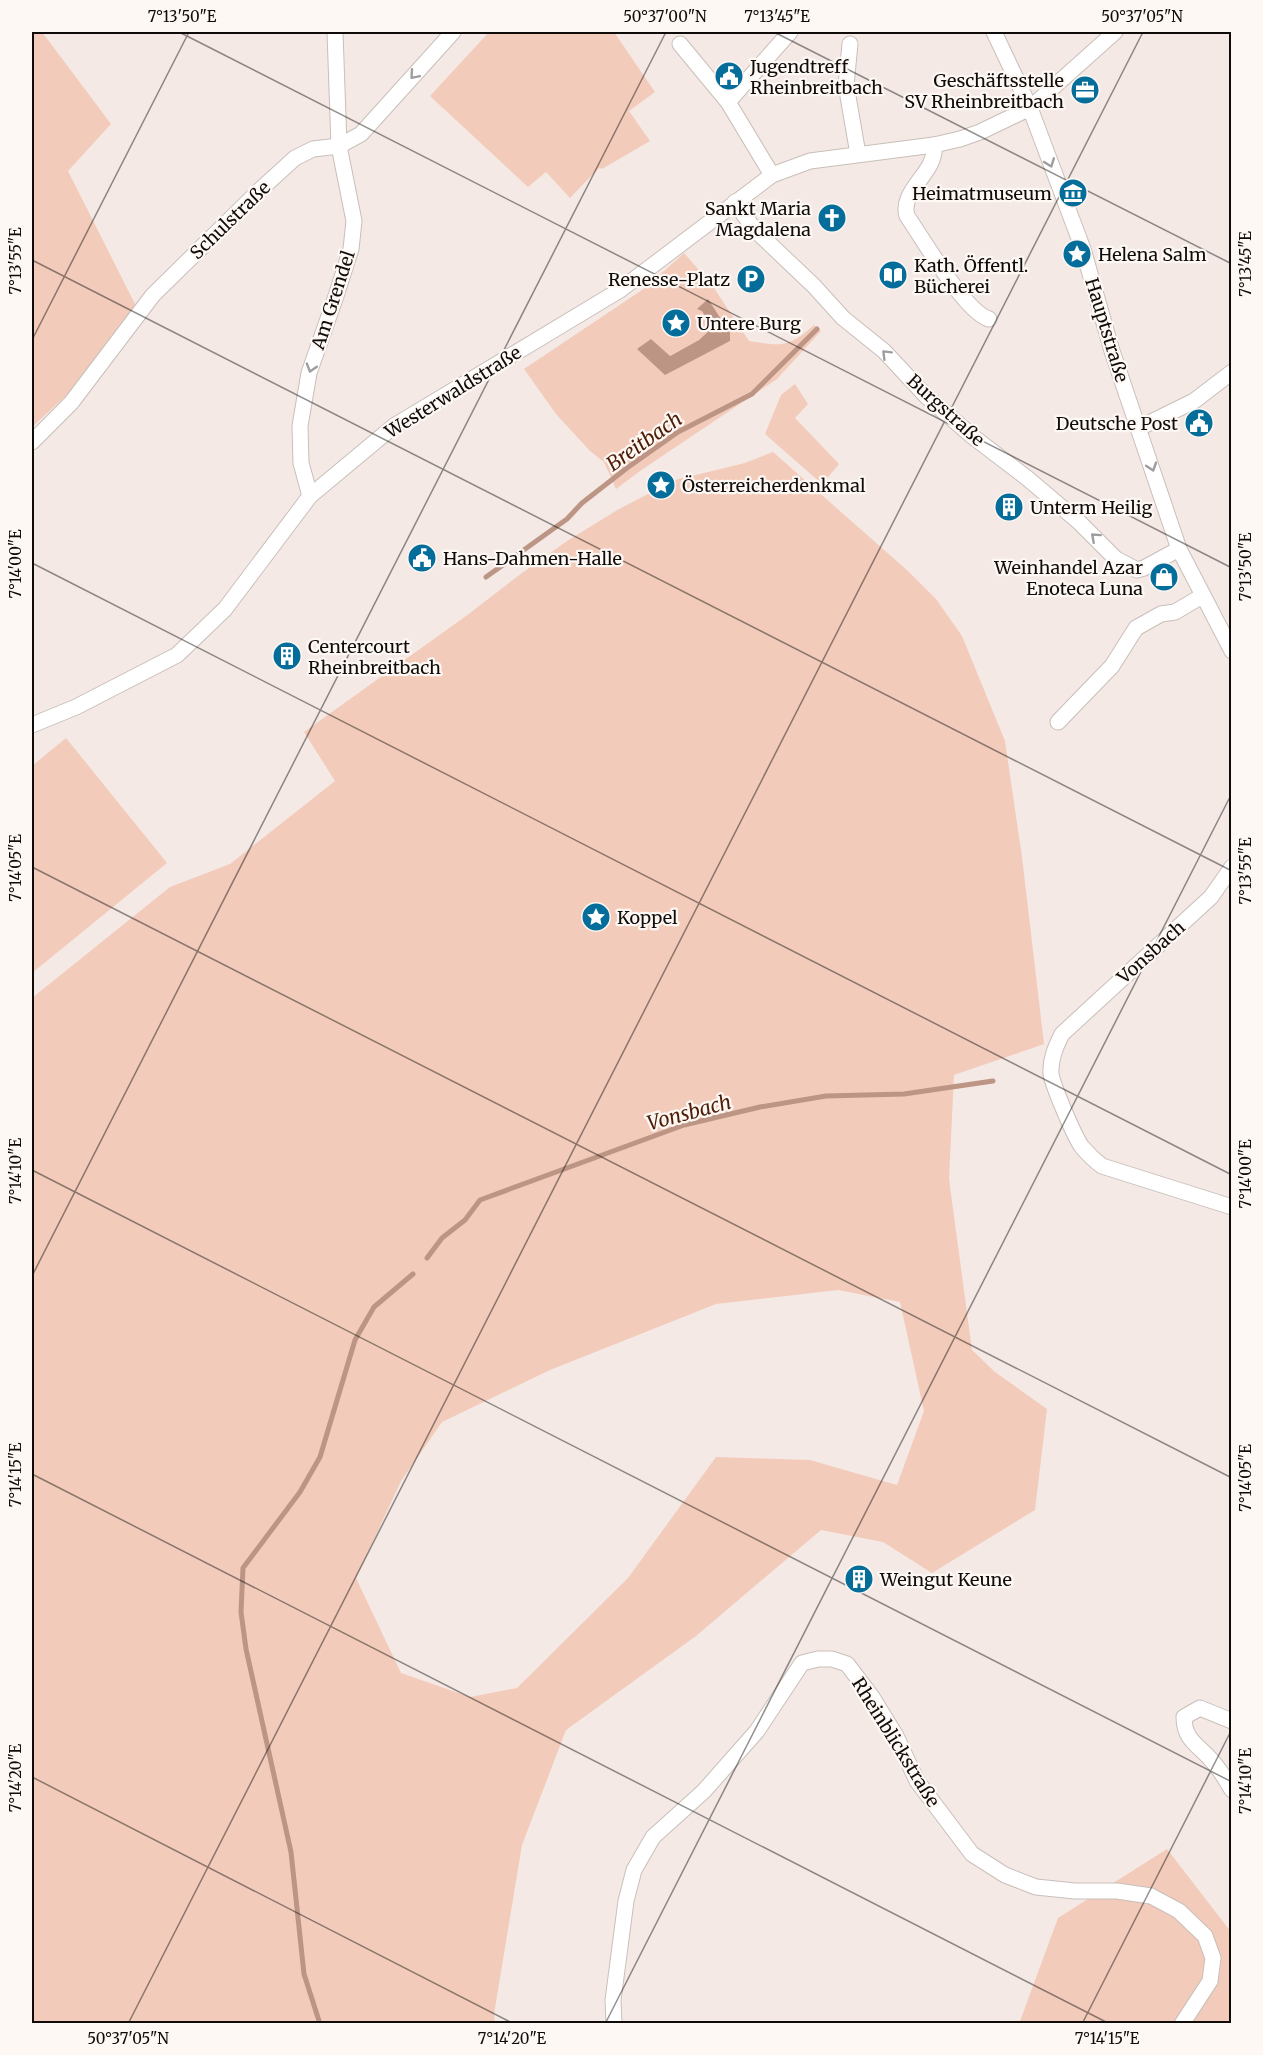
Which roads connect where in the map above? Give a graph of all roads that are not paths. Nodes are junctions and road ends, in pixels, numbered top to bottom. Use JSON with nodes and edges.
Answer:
{"nodes":[{"id":1,"x":335,"y":32,"type":"edge"},
{"id":2,"x":453,"y":32,"type":"edge"},
{"id":3,"x":790,"y":32,"type":"edge"},
{"id":4,"x":994,"y":32,"type":"edge"},
{"id":5,"x":1114,"y":32,"type":"edge"},
{"id":6,"x":680,"y":44,"type":"dead end"},
{"id":7,"x":850,"y":44,"type":"dead end"},
{"id":8,"x":728,"y":102,"type":"junction"},
{"id":9,"x":1030,"y":108,"type":"junction"},
{"id":10,"x":934,"y":145,"type":"junction"},
{"id":11,"x":339,"y":146,"type":"junction"},
{"id":12,"x":858,"y":154,"type":"junction"},
{"id":13,"x":772,"y":175,"type":"junction"},
{"id":14,"x":735,"y":202,"type":"junction"},
{"id":15,"x":989,"y":319,"type":"dead end"},
{"id":16,"x":1232,"y":372,"type":"edge"},
{"id":17,"x":1139,"y":428,"type":"junction"},
{"id":18,"x":32,"y":442,"type":"edge"},
{"id":19,"x":310,"y":496,"type":"junction"},
{"id":20,"x":1179,"y":549,"type":"junction"},
{"id":21,"x":1202,"y":596,"type":"junction"},
{"id":22,"x":1232,"y":651,"type":"edge"},
{"id":23,"x":1058,"y":722,"type":"dead end"},
{"id":24,"x":32,"y":725,"type":"edge"},
{"id":25,"x":1232,"y":867,"type":"edge"},
{"id":26,"x":1232,"y":1207,"type":"edge"},
{"id":27,"x":1232,"y":1721,"type":"edge"},
{"id":28,"x":1232,"y":1790,"type":"edge"},
{"id":29,"x":614,"y":2024,"type":"edge"},
{"id":30,"x":1182,"y":2024,"type":"edge"}],
"edges":[{"from":1,"to":11,"type":"street","name":"Am Grendel"},
{"from":2,"to":11,"type":"street","name":"Schulstraße","one_way":true},
{"from":3,"to":8,"type":"street"},
{"from":4,"to":9,"type":"street","name":"Hauptstraße"},
{"from":5,"to":9,"type":"street","name":"Westerwaldstraße"},
{"from":6,"to":8,"type":"street"},
{"from":7,"to":12,"type":"street"},
{"from":8,"to":13,"type":"street"},
{"from":9,"to":10,"type":"street","name":"Westerwaldstraße"},
{"from":9,"to":17,"type":"street","name":"Hauptstraße","one_way":true},
{"from":10,"to":12,"type":"street","name":"Westerwaldstraße"},
{"from":10,"to":15,"type":"street"},
{"from":11,"to":18,"type":"street","name":"Schulstraße"},
{"from":11,"to":19,"type":"street","name":"Am Grendel","one_way":true},
{"from":12,"to":13,"type":"street","name":"Westerwaldstraße"},
{"from":13,"to":14,"type":"street","name":"Westerwaldstraße"},
{"from":14,"to":19,"type":"street","name":"Westerwaldstraße"},
{"from":20,"to":14,"type":"street","name":"Burgstraße","one_way":true},
{"from":16,"to":17,"type":"street"},
{"from":17,"to":20,"type":"street","name":"Hauptstraße","one_way":true},
{"from":19,"to":24,"type":"street","name":"Westerwaldstraße"},
{"from":20,"to":21,"type":"street","name":"Hauptstraße"},
{"from":21,"to":22,"type":"street","name":"Hauptstraße"},
{"from":21,"to":23,"type":"street"},
{"from":25,"to":26,"type":"street","name":"Vonsbach"},
{"from":27,"to":28,"type":"street"},
{"from":29,"to":30,"type":"street","name":"Rheinblickstraße"}]}
